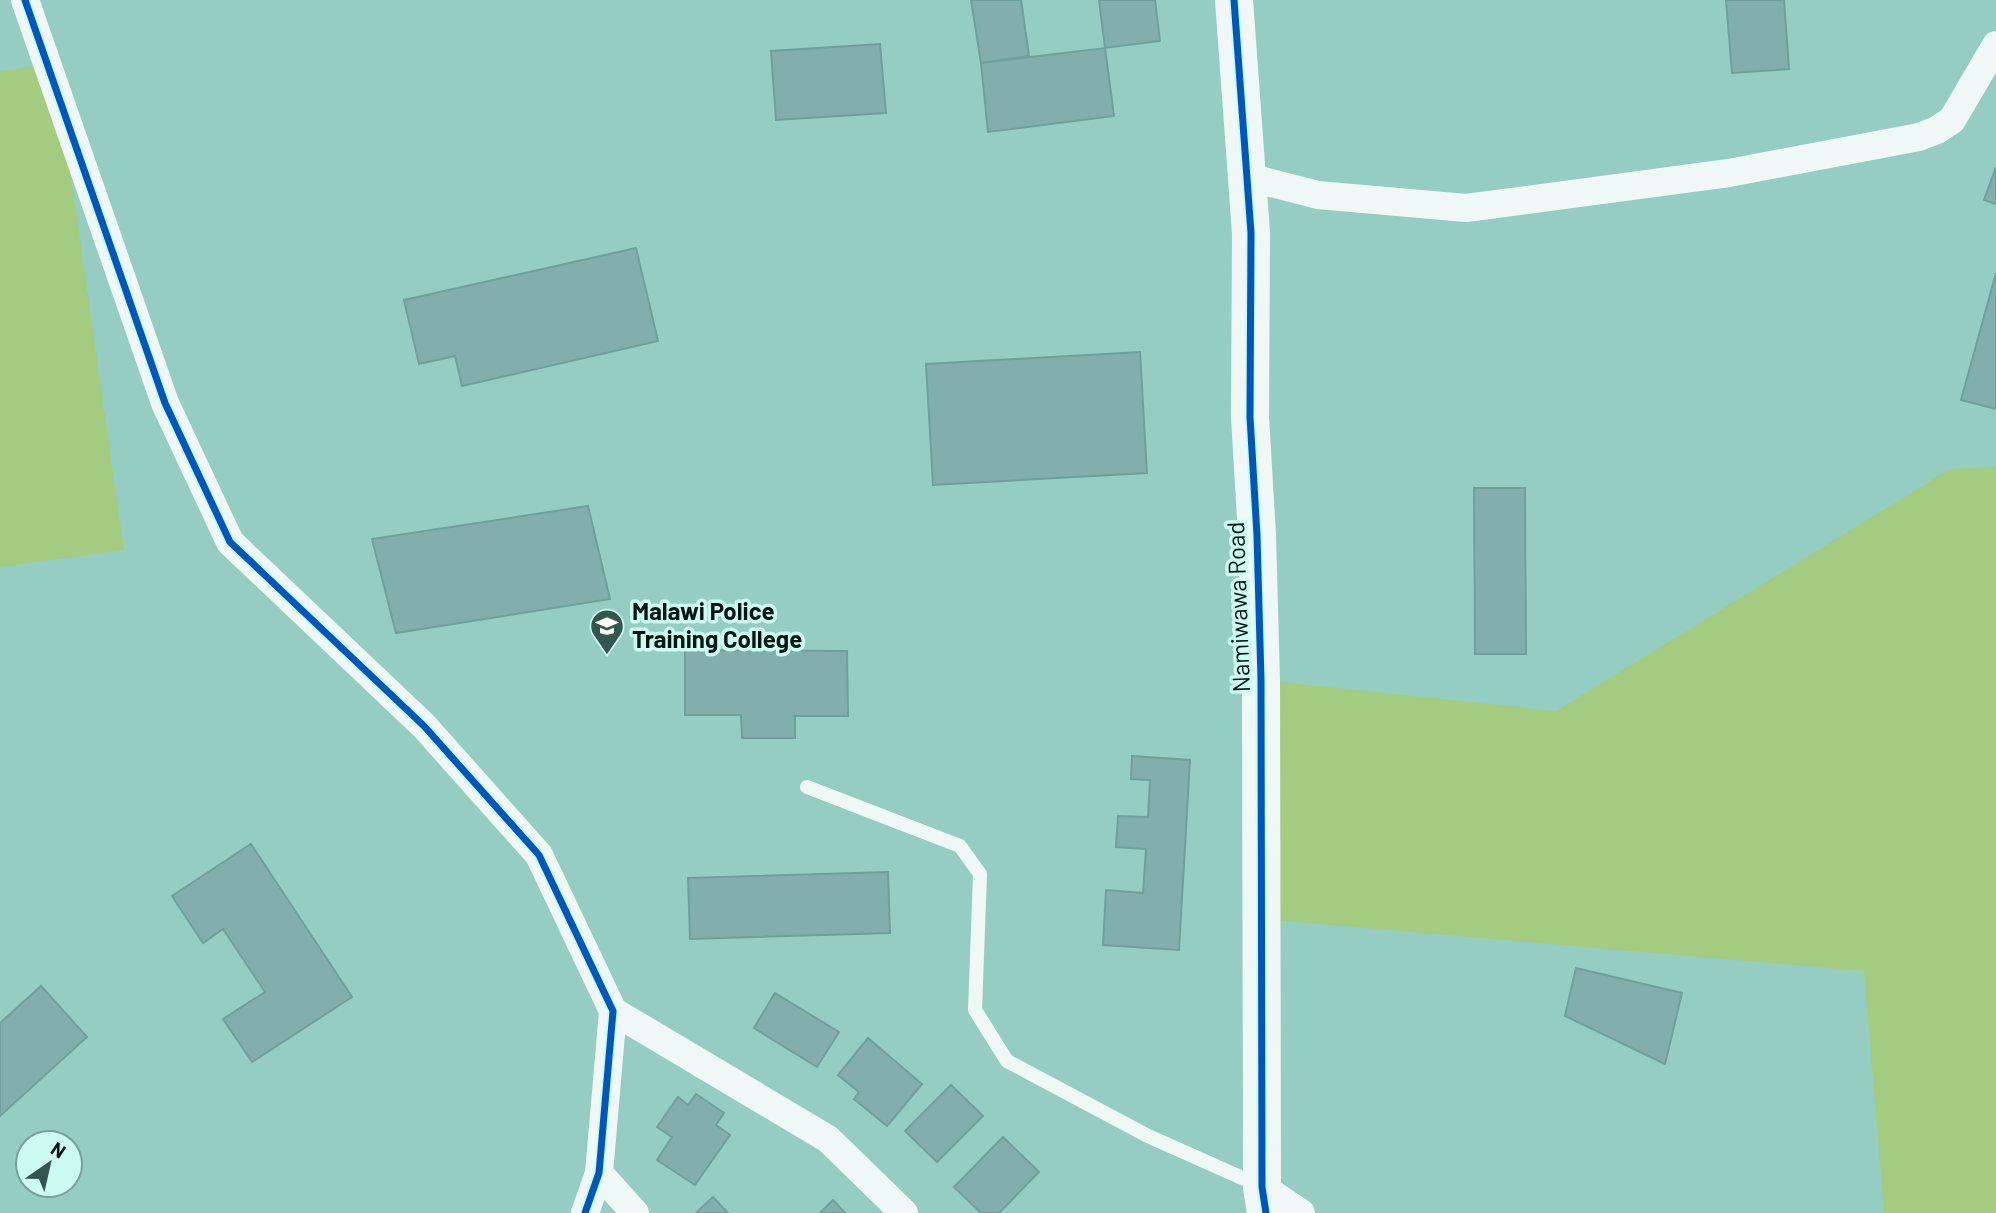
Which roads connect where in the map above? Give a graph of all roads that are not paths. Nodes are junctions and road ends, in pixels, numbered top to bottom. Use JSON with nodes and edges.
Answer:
{"nodes":[{"id":1,"x":25,"y":0,"type":"edge"},
{"id":2,"x":1234,"y":0,"type":"edge"},
{"id":3,"x":1996,"y":45,"type":"edge"},
{"id":4,"x":1248,"y":177,"type":"junction"},
{"id":5,"x":807,"y":787,"type":"dead end"},
{"id":6,"x":613,"y":1011,"type":"junction"},
{"id":7,"x":599,"y":1173,"type":"junction"},
{"id":8,"x":1264,"y":1200,"type":"edge"},
{"id":9,"x":586,"y":1213,"type":"edge"},
{"id":10,"x":635,"y":1213,"type":"edge"},
{"id":11,"x":904,"y":1213,"type":"edge"},
{"id":12,"x":1301,"y":1213,"type":"edge"}],
"edges":[{"from":1,"to":6,"type":"street"},
{"from":2,"to":4,"type":"street","name":"Namiwawa Road"},
{"from":3,"to":4,"type":"street"},
{"from":4,"to":8,"type":"street","name":"Namiwawa Road"},
{"from":5,"to":8,"type":"lane"},
{"from":6,"to":7,"type":"street"},
{"from":6,"to":11,"type":"street"},
{"from":7,"to":9,"type":"street"},
{"from":7,"to":10,"type":"street"},
{"from":8,"to":12,"type":"street"}]}
